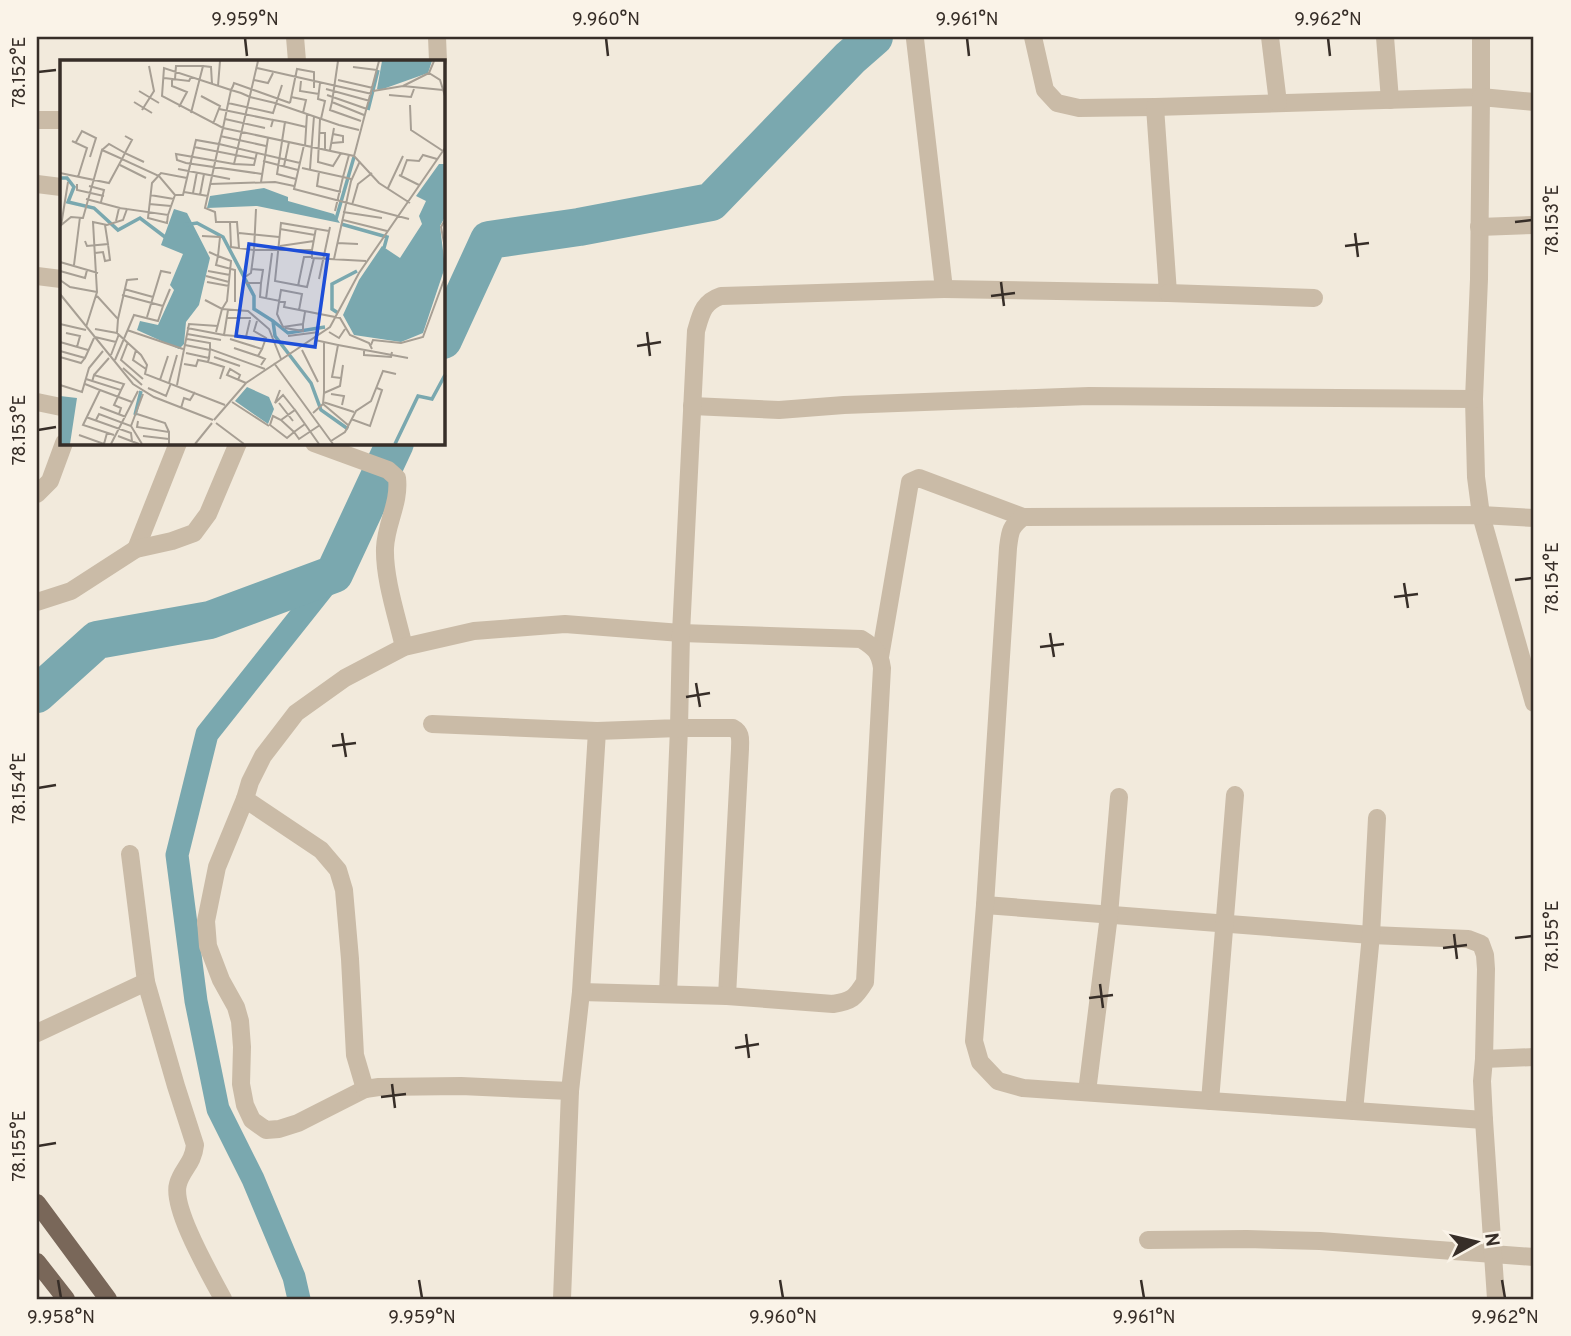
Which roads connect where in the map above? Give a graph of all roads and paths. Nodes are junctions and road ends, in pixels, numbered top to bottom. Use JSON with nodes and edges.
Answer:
{"nodes":[{"id":1,"x":295,"y":37,"type":"edge"},
{"id":2,"x":437,"y":37,"type":"edge"},
{"id":3,"x":916,"y":37,"type":"edge"},
{"id":4,"x":1033,"y":37,"type":"edge"},
{"id":5,"x":1270,"y":37,"type":"edge"},
{"id":6,"x":1385,"y":37,"type":"edge"},
{"id":7,"x":1480,"y":37,"type":"edge"},
{"id":8,"x":297,"y":60,"type":"edge"},
{"id":9,"x":438,"y":60,"type":"edge"},
{"id":10,"x":1481,"y":96,"type":"junction"},
{"id":11,"x":1390,"y":100,"type":"junction"},
{"id":12,"x":1534,"y":102,"type":"edge"},
{"id":13,"x":1278,"y":103,"type":"junction"},
{"id":14,"x":1155,"y":107,"type":"junction"},
{"id":15,"x":37,"y":120,"type":"edge"},
{"id":16,"x":60,"y":120,"type":"edge"},
{"id":17,"x":37,"y":184,"type":"edge"},
{"id":18,"x":60,"y":187,"type":"edge"},
{"id":19,"x":1534,"y":225,"type":"edge"},
{"id":20,"x":1479,"y":227,"type":"junction"},
{"id":21,"x":37,"y":276,"type":"edge"},
{"id":22,"x":60,"y":278,"type":"edge"},
{"id":23,"x":944,"y":289,"type":"junction"},
{"id":24,"x":1168,"y":293,"type":"junction"},
{"id":25,"x":1314,"y":298,"type":"dead end"},
{"id":26,"x":1474,"y":399,"type":"junction"},
{"id":27,"x":37,"y":402,"type":"edge"},
{"id":28,"x":692,"y":406,"type":"junction"},
{"id":29,"x":60,"y":407,"type":"edge"},
{"id":30,"x":65,"y":444,"type":"edge"},
{"id":31,"x":178,"y":444,"type":"edge"},
{"id":32,"x":238,"y":444,"type":"edge"},
{"id":33,"x":317,"y":444,"type":"edge"},
{"id":34,"x":37,"y":494,"type":"edge"},
{"id":35,"x":1481,"y":515,"type":"junction"},
{"id":36,"x":1023,"y":517,"type":"junction"},
{"id":37,"x":1534,"y":518,"type":"edge"},
{"id":38,"x":136,"y":549,"type":"junction"},
{"id":39,"x":37,"y":602,"type":"edge"},
{"id":40,"x":681,"y":633,"type":"junction"},
{"id":41,"x":404,"y":647,"type":"junction"},
{"id":42,"x":880,"y":657,"type":"junction"},
{"id":43,"x":1534,"y":703,"type":"edge"},
{"id":44,"x":432,"y":724,"type":"dead end"},
{"id":45,"x":679,"y":729,"type":"junction"},
{"id":46,"x":597,"y":731,"type":"junction"},
{"id":47,"x":1235,"y":795,"type":"dead end"},
{"id":48,"x":1119,"y":797,"type":"dead end"},
{"id":49,"x":245,"y":799,"type":"junction"},
{"id":50,"x":1377,"y":818,"type":"dead end"},
{"id":51,"x":130,"y":854,"type":"dead end"},
{"id":52,"x":985,"y":905,"type":"junction"},
{"id":53,"x":1109,"y":915,"type":"junction"},
{"id":54,"x":1224,"y":924,"type":"junction"},
{"id":55,"x":1371,"y":935,"type":"junction"},
{"id":56,"x":146,"y":982,"type":"junction"},
{"id":57,"x":581,"y":992,"type":"junction"},
{"id":58,"x":668,"y":994,"type":"junction"},
{"id":59,"x":727,"y":996,"type":"junction"},
{"id":60,"x":37,"y":1033,"type":"edge"},
{"id":61,"x":1534,"y":1057,"type":"edge"},
{"id":62,"x":1484,"y":1059,"type":"junction"},
{"id":63,"x":365,"y":1089,"type":"junction"},
{"id":64,"x":570,"y":1091,"type":"junction"},
{"id":65,"x":1087,"y":1092,"type":"junction"},
{"id":66,"x":1210,"y":1101,"type":"junction"},
{"id":67,"x":1354,"y":1111,"type":"junction"},
{"id":68,"x":1484,"y":1120,"type":"junction"},
{"id":69,"x":37,"y":1203,"type":"edge"},
{"id":70,"x":1148,"y":1240,"type":"dead end"},
{"id":71,"x":1493,"y":1253,"type":"junction"},
{"id":72,"x":1534,"y":1256,"type":"edge"},
{"id":73,"x":37,"y":1262,"type":"edge"},
{"id":74,"x":66,"y":1299,"type":"edge"},
{"id":75,"x":108,"y":1299,"type":"edge"},
{"id":76,"x":223,"y":1299,"type":"edge"},
{"id":77,"x":562,"y":1299,"type":"edge"},
{"id":78,"x":1496,"y":1299,"type":"edge"}],
"edges":[{"from":1,"to":8,"type":"street"},
{"from":2,"to":9,"type":"street"},
{"from":3,"to":23,"type":"street"},
{"from":4,"to":14,"type":"street"},
{"from":5,"to":13,"type":"street"},
{"from":6,"to":11,"type":"street"},
{"from":7,"to":10,"type":"street"},
{"from":10,"to":11,"type":"street"},
{"from":10,"to":12,"type":"street"},
{"from":10,"to":20,"type":"street"},
{"from":11,"to":13,"type":"street"},
{"from":13,"to":14,"type":"street"},
{"from":14,"to":24,"type":"street"},
{"from":15,"to":16,"type":"street"},
{"from":17,"to":18,"type":"street"},
{"from":19,"to":20,"type":"street"},
{"from":20,"to":26,"type":"street"},
{"from":21,"to":22,"type":"street"},
{"from":23,"to":24,"type":"street"},
{"from":23,"to":28,"type":"street"},
{"from":24,"to":25,"type":"street"},
{"from":26,"to":28,"type":"street"},
{"from":26,"to":35,"type":"street"},
{"from":27,"to":29,"type":"street"},
{"from":28,"to":40,"type":"street"},
{"from":30,"to":34,"type":"street"},
{"from":31,"to":38,"type":"street"},
{"from":32,"to":38,"type":"street"},
{"from":33,"to":41,"type":"street"},
{"from":35,"to":36,"type":"street"},
{"from":35,"to":37,"type":"street"},
{"from":35,"to":43,"type":"street"},
{"from":36,"to":42,"type":"street"},
{"from":36,"to":52,"type":"street"},
{"from":38,"to":39,"type":"street"},
{"from":40,"to":41,"type":"street"},
{"from":40,"to":42,"type":"street"},
{"from":40,"to":45,"type":"street"},
{"from":41,"to":49,"type":"street"},
{"from":42,"to":59,"type":"street"},
{"from":44,"to":46,"type":"street"},
{"from":45,"to":46,"type":"street"},
{"from":45,"to":58,"type":"street"},
{"from":45,"to":59,"type":"street"},
{"from":46,"to":57,"type":"street"},
{"from":47,"to":54,"type":"street"},
{"from":48,"to":53,"type":"street"},
{"from":49,"to":63,"type":"street"},
{"from":49,"to":63,"type":"street"},
{"from":50,"to":55,"type":"street"},
{"from":51,"to":56,"type":"street"},
{"from":52,"to":53,"type":"street"},
{"from":52,"to":65,"type":"street"},
{"from":53,"to":54,"type":"street"},
{"from":53,"to":65,"type":"street"},
{"from":54,"to":55,"type":"street"},
{"from":54,"to":66,"type":"street"},
{"from":55,"to":62,"type":"street"},
{"from":55,"to":67,"type":"street"},
{"from":56,"to":60,"type":"street"},
{"from":56,"to":76,"type":"street"},
{"from":57,"to":58,"type":"street"},
{"from":57,"to":64,"type":"street"},
{"from":58,"to":59,"type":"street"},
{"from":61,"to":62,"type":"street"},
{"from":62,"to":68,"type":"street"},
{"from":63,"to":64,"type":"street"},
{"from":64,"to":77,"type":"street"},
{"from":65,"to":66,"type":"street"},
{"from":66,"to":67,"type":"street"},
{"from":67,"to":68,"type":"street"},
{"from":68,"to":71,"type":"street"},
{"from":69,"to":75,"type":"main road"},
{"from":70,"to":71,"type":"street"},
{"from":71,"to":72,"type":"street"},
{"from":71,"to":78,"type":"street"},
{"from":73,"to":74,"type":"main road"}]}
